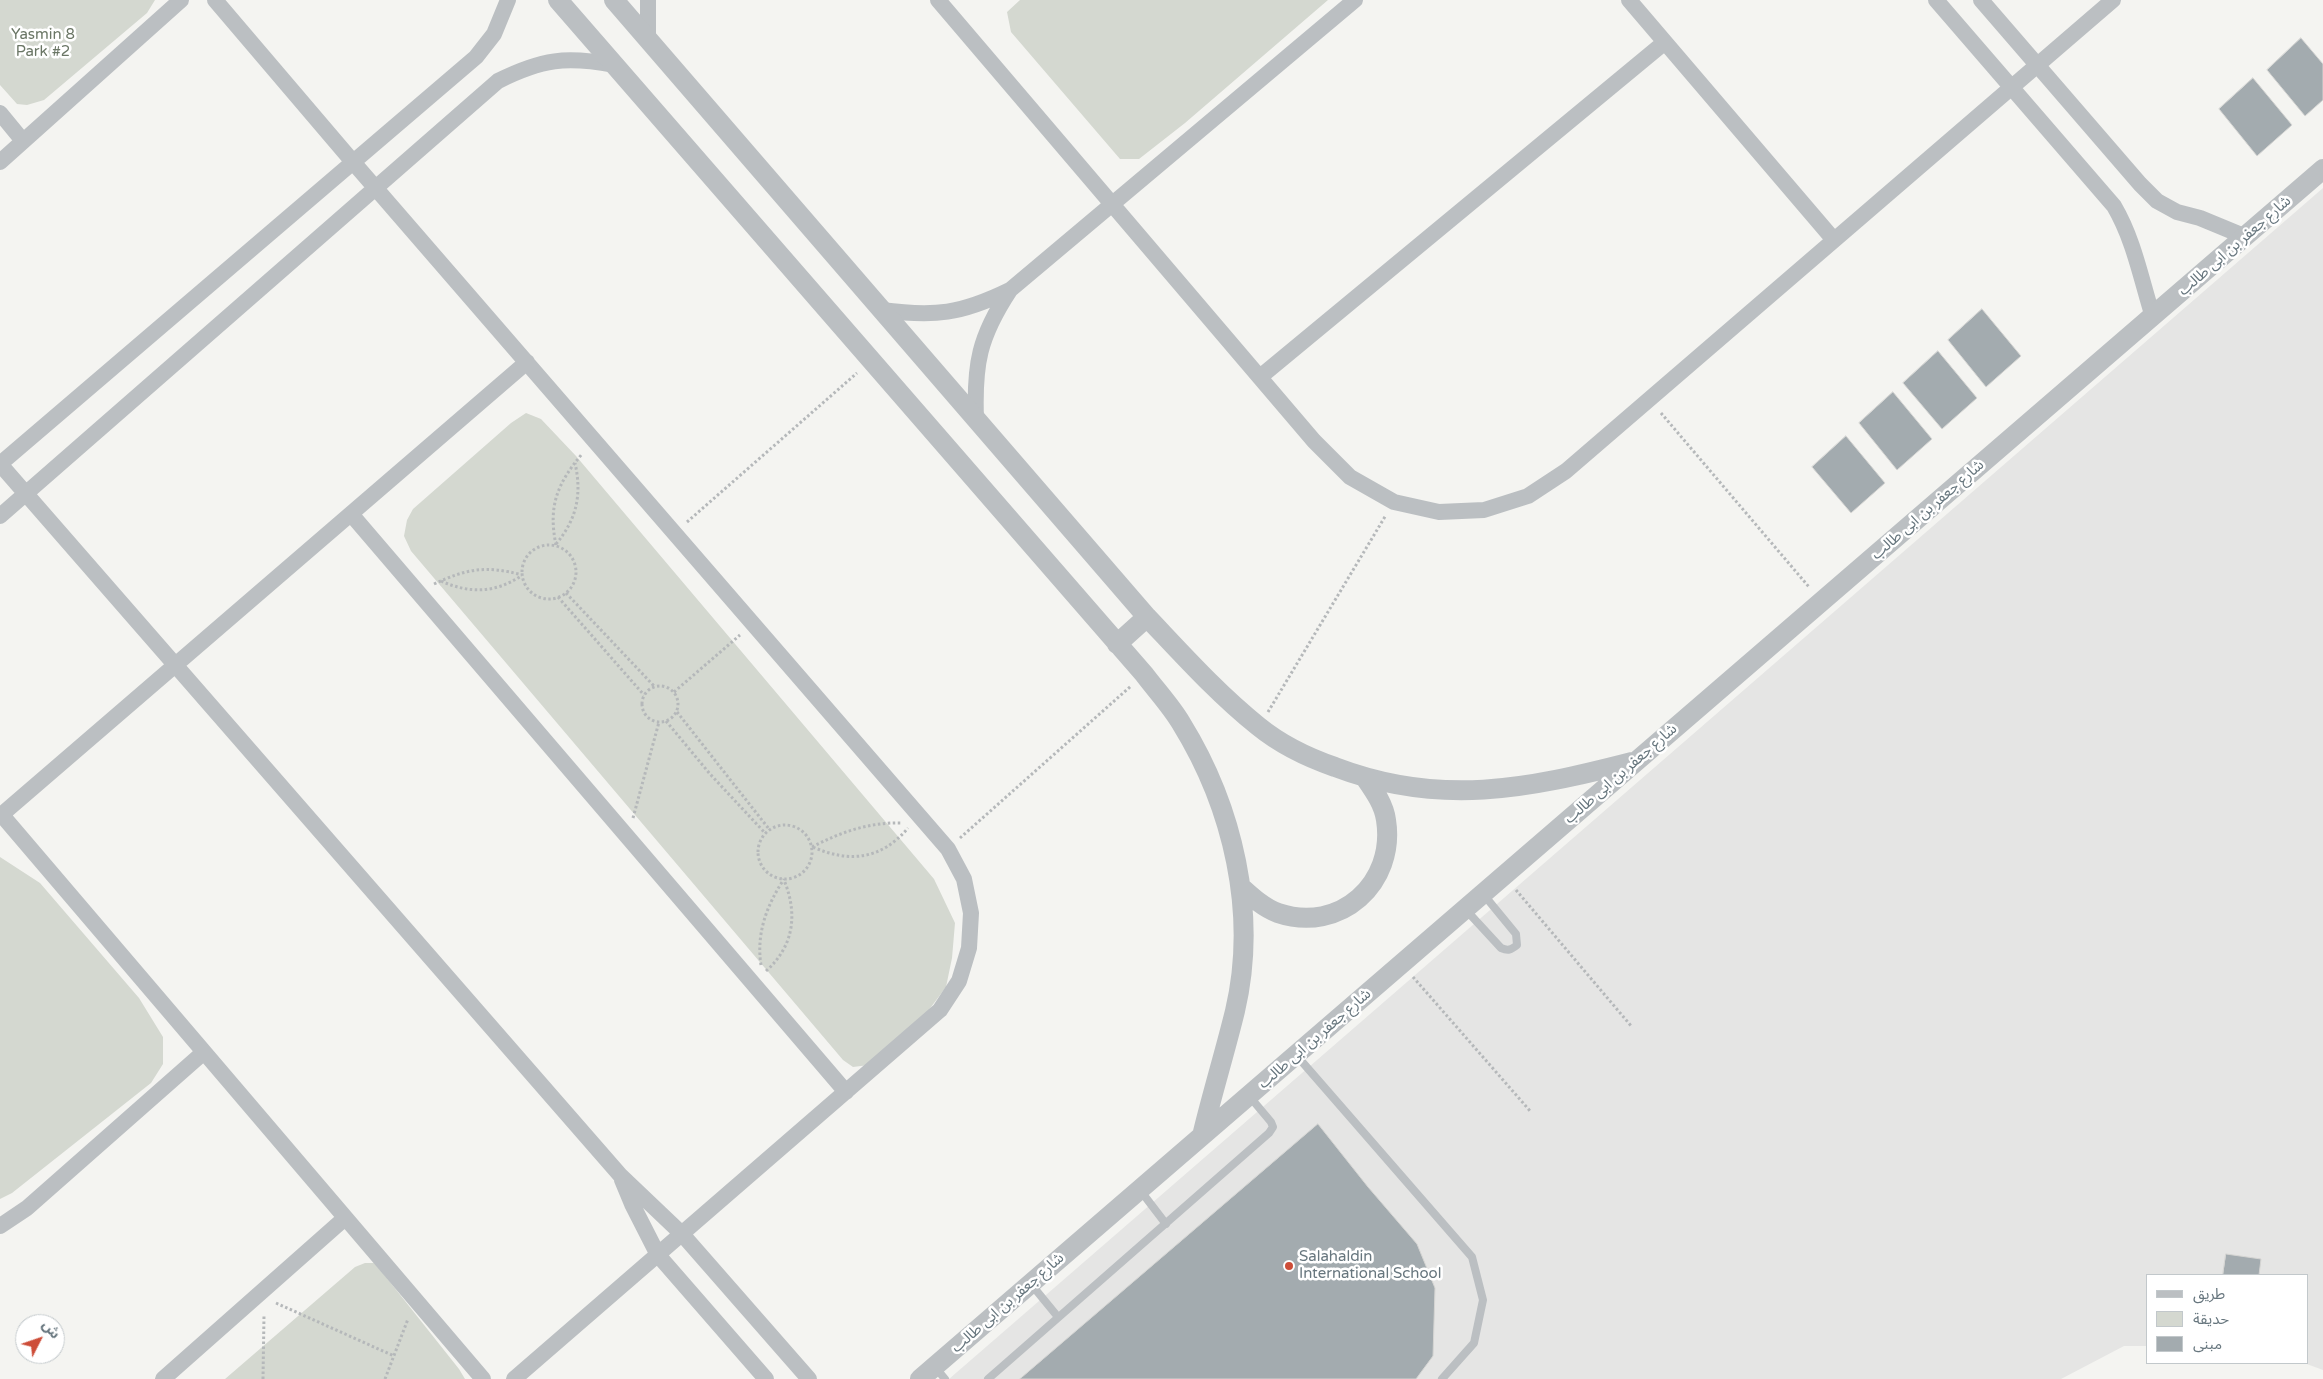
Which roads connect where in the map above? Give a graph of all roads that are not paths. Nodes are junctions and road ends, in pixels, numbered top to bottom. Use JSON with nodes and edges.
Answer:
{"nodes":[{"id":1,"x":181,"y":0,"type":"edge"},
{"id":2,"x":215,"y":0,"type":"edge"},
{"id":3,"x":508,"y":0,"type":"edge"},
{"id":4,"x":558,"y":0,"type":"edge"},
{"id":5,"x":614,"y":0,"type":"edge"},
{"id":6,"x":648,"y":0,"type":"edge"},
{"id":7,"x":1355,"y":0,"type":"edge"},
{"id":8,"x":1629,"y":0,"type":"edge"},
{"id":9,"x":1936,"y":0,"type":"edge"},
{"id":10,"x":1981,"y":0,"type":"edge"},
{"id":11,"x":2113,"y":0,"type":"edge"},
{"id":12,"x":943,"y":2,"type":"edge"},
{"id":13,"x":648,"y":39,"type":"junction"},
{"id":14,"x":1665,"y":42,"type":"junction"},
{"id":15,"x":614,"y":65,"type":"junction"},
{"id":16,"x":2037,"y":65,"type":"junction"},
{"id":17,"x":2011,"y":88,"type":"junction"},
{"id":18,"x":0,"y":113,"type":"edge"},
{"id":19,"x":23,"y":141,"type":"junction"},
{"id":20,"x":0,"y":162,"type":"edge"},
{"id":21,"x":353,"y":162,"type":"junction"},
{"id":22,"x":2323,"y":170,"type":"edge"},
{"id":23,"x":375,"y":188,"type":"junction"},
{"id":24,"x":1112,"y":204,"type":"junction"},
{"id":25,"x":2246,"y":237,"type":"junction"},
{"id":26,"x":1834,"y":240,"type":"junction"},
{"id":27,"x":1010,"y":290,"type":"junction"},
{"id":28,"x":882,"y":310,"type":"junction"},
{"id":29,"x":2152,"y":317,"type":"junction"},
{"id":30,"x":527,"y":362,"type":"junction"},
{"id":31,"x":1260,"y":377,"type":"junction"},
{"id":32,"x":976,"y":419,"type":"junction"},
{"id":33,"x":0,"y":464,"type":"edge"},
{"id":34,"x":26,"y":493,"type":"junction"},
{"id":35,"x":351,"y":514,"type":"junction"},
{"id":36,"x":0,"y":516,"type":"edge"},
{"id":37,"x":1147,"y":617,"type":"junction"},
{"id":38,"x":1117,"y":644,"type":"junction"},
{"id":39,"x":175,"y":666,"type":"junction"},
{"id":40,"x":1636,"y":761,"type":"junction"},
{"id":41,"x":1366,"y":779,"type":"junction"},
{"id":42,"x":1,"y":815,"type":"edge"},
{"id":43,"x":1241,"y":887,"type":"junction"},
{"id":44,"x":1483,"y":894,"type":"junction"},
{"id":45,"x":1465,"y":909,"type":"junction"},
{"id":46,"x":204,"y":1052,"type":"junction"},
{"id":47,"x":1296,"y":1054,"type":"junction"},
{"id":48,"x":846,"y":1092,"type":"junction"},
{"id":49,"x":1249,"y":1095,"type":"junction"},
{"id":50,"x":1202,"y":1136,"type":"junction"},
{"id":51,"x":620,"y":1176,"type":"junction"},
{"id":52,"x":1140,"y":1190,"type":"junction"},
{"id":53,"x":345,"y":1218,"type":"junction"},
{"id":54,"x":1166,"y":1224,"type":"junction"},
{"id":55,"x":0,"y":1226,"type":"edge"},
{"id":56,"x":682,"y":1234,"type":"junction"},
{"id":57,"x":658,"y":1255,"type":"junction"},
{"id":58,"x":1031,"y":1284,"type":"junction"},
{"id":59,"x":1058,"y":1317,"type":"junction"},
{"id":60,"x":933,"y":1375,"type":"edge"},
{"id":61,"x":163,"y":1379,"type":"edge"},
{"id":62,"x":483,"y":1379,"type":"edge"},
{"id":63,"x":514,"y":1379,"type":"edge"},
{"id":64,"x":766,"y":1379,"type":"edge"},
{"id":65,"x":809,"y":1379,"type":"edge"},
{"id":66,"x":988,"y":1379,"type":"edge"},
{"id":67,"x":1442,"y":1379,"type":"edge"}],
"edges":[{"from":1,"to":19,"type":"street"},
{"from":2,"to":21,"type":"street"},
{"from":3,"to":21,"type":"street"},
{"from":4,"to":15,"type":"street"},
{"from":5,"to":13,"type":"street"},
{"from":6,"to":13,"type":"street"},
{"from":7,"to":24,"type":"street"},
{"from":8,"to":14,"type":"street"},
{"from":9,"to":17,"type":"street"},
{"from":10,"to":16,"type":"street"},
{"from":11,"to":16,"type":"street"},
{"from":12,"to":24,"type":"street"},
{"from":13,"to":28,"type":"street"},
{"from":14,"to":26,"type":"street"},
{"from":14,"to":31,"type":"street"},
{"from":15,"to":23,"type":"street"},
{"from":15,"to":38,"type":"street"},
{"from":16,"to":17,"type":"street"},
{"from":16,"to":25,"type":"street"},
{"from":17,"to":26,"type":"street"},
{"from":17,"to":29,"type":"street"},
{"from":18,"to":19,"type":"street"},
{"from":19,"to":20,"type":"street"},
{"from":21,"to":23,"type":"street"},
{"from":21,"to":33,"type":"street"},
{"from":22,"to":25,"type":"street","name":"شارع جعفر بن ابى طالب"},
{"from":23,"to":30,"type":"street"},
{"from":23,"to":34,"type":"street"},
{"from":24,"to":27,"type":"street"},
{"from":24,"to":31,"type":"street"},
{"from":25,"to":29,"type":"street","name":"شارع جعفر بن ابى طالب"},
{"from":26,"to":31,"type":"street"},
{"from":27,"to":28,"type":"street"},
{"from":27,"to":32,"type":"street"},
{"from":28,"to":32,"type":"street"},
{"from":29,"to":40,"type":"street","name":"شارع جعفر بن ابى طالب"},
{"from":30,"to":35,"type":"street"},
{"from":30,"to":48,"type":"street"},
{"from":32,"to":37,"type":"street"},
{"from":33,"to":34,"type":"street"},
{"from":34,"to":36,"type":"street"},
{"from":34,"to":39,"type":"street"},
{"from":35,"to":39,"type":"street"},
{"from":35,"to":48,"type":"street"},
{"from":37,"to":38,"type":"street"},
{"from":37,"to":41,"type":"street"},
{"from":38,"to":43,"type":"street"},
{"from":39,"to":42,"type":"street"},
{"from":39,"to":51,"type":"street"},
{"from":40,"to":41,"type":"street"},
{"from":40,"to":44,"type":"street","name":"شارع جعفر بن ابى طالب"},
{"from":41,"to":43,"type":"street"},
{"from":42,"to":46,"type":"street"},
{"from":43,"to":50,"type":"street"},
{"from":44,"to":45,"type":"street","name":"شارع جعفر بن ابى طالب"},
{"from":44,"to":45,"type":"lane"},
{"from":45,"to":47,"type":"street","name":"شارع جعفر بن ابى طالب"},
{"from":46,"to":53,"type":"street"},
{"from":46,"to":55,"type":"street"},
{"from":47,"to":49,"type":"street","name":"شارع جعفر بن ابى طالب"},
{"from":47,"to":67,"type":"lane"},
{"from":48,"to":56,"type":"street"},
{"from":49,"to":50,"type":"street","name":"شارع جعفر بن ابى طالب"},
{"from":49,"to":54,"type":"lane"},
{"from":50,"to":52,"type":"street","name":"شارع جعفر بن ابى طالب"},
{"from":51,"to":56,"type":"street"},
{"from":51,"to":57,"type":"street"},
{"from":52,"to":54,"type":"lane"},
{"from":52,"to":58,"type":"street","name":"شارع جعفر بن ابى طالب"},
{"from":53,"to":61,"type":"street"},
{"from":53,"to":62,"type":"street"},
{"from":54,"to":59,"type":"lane"},
{"from":56,"to":57,"type":"street"},
{"from":56,"to":65,"type":"street"},
{"from":57,"to":63,"type":"street"},
{"from":57,"to":64,"type":"street"},
{"from":58,"to":59,"type":"lane"},
{"from":58,"to":60,"type":"street","name":"شارع جعفر بن ابى طالب"},
{"from":59,"to":66,"type":"lane"}]}
